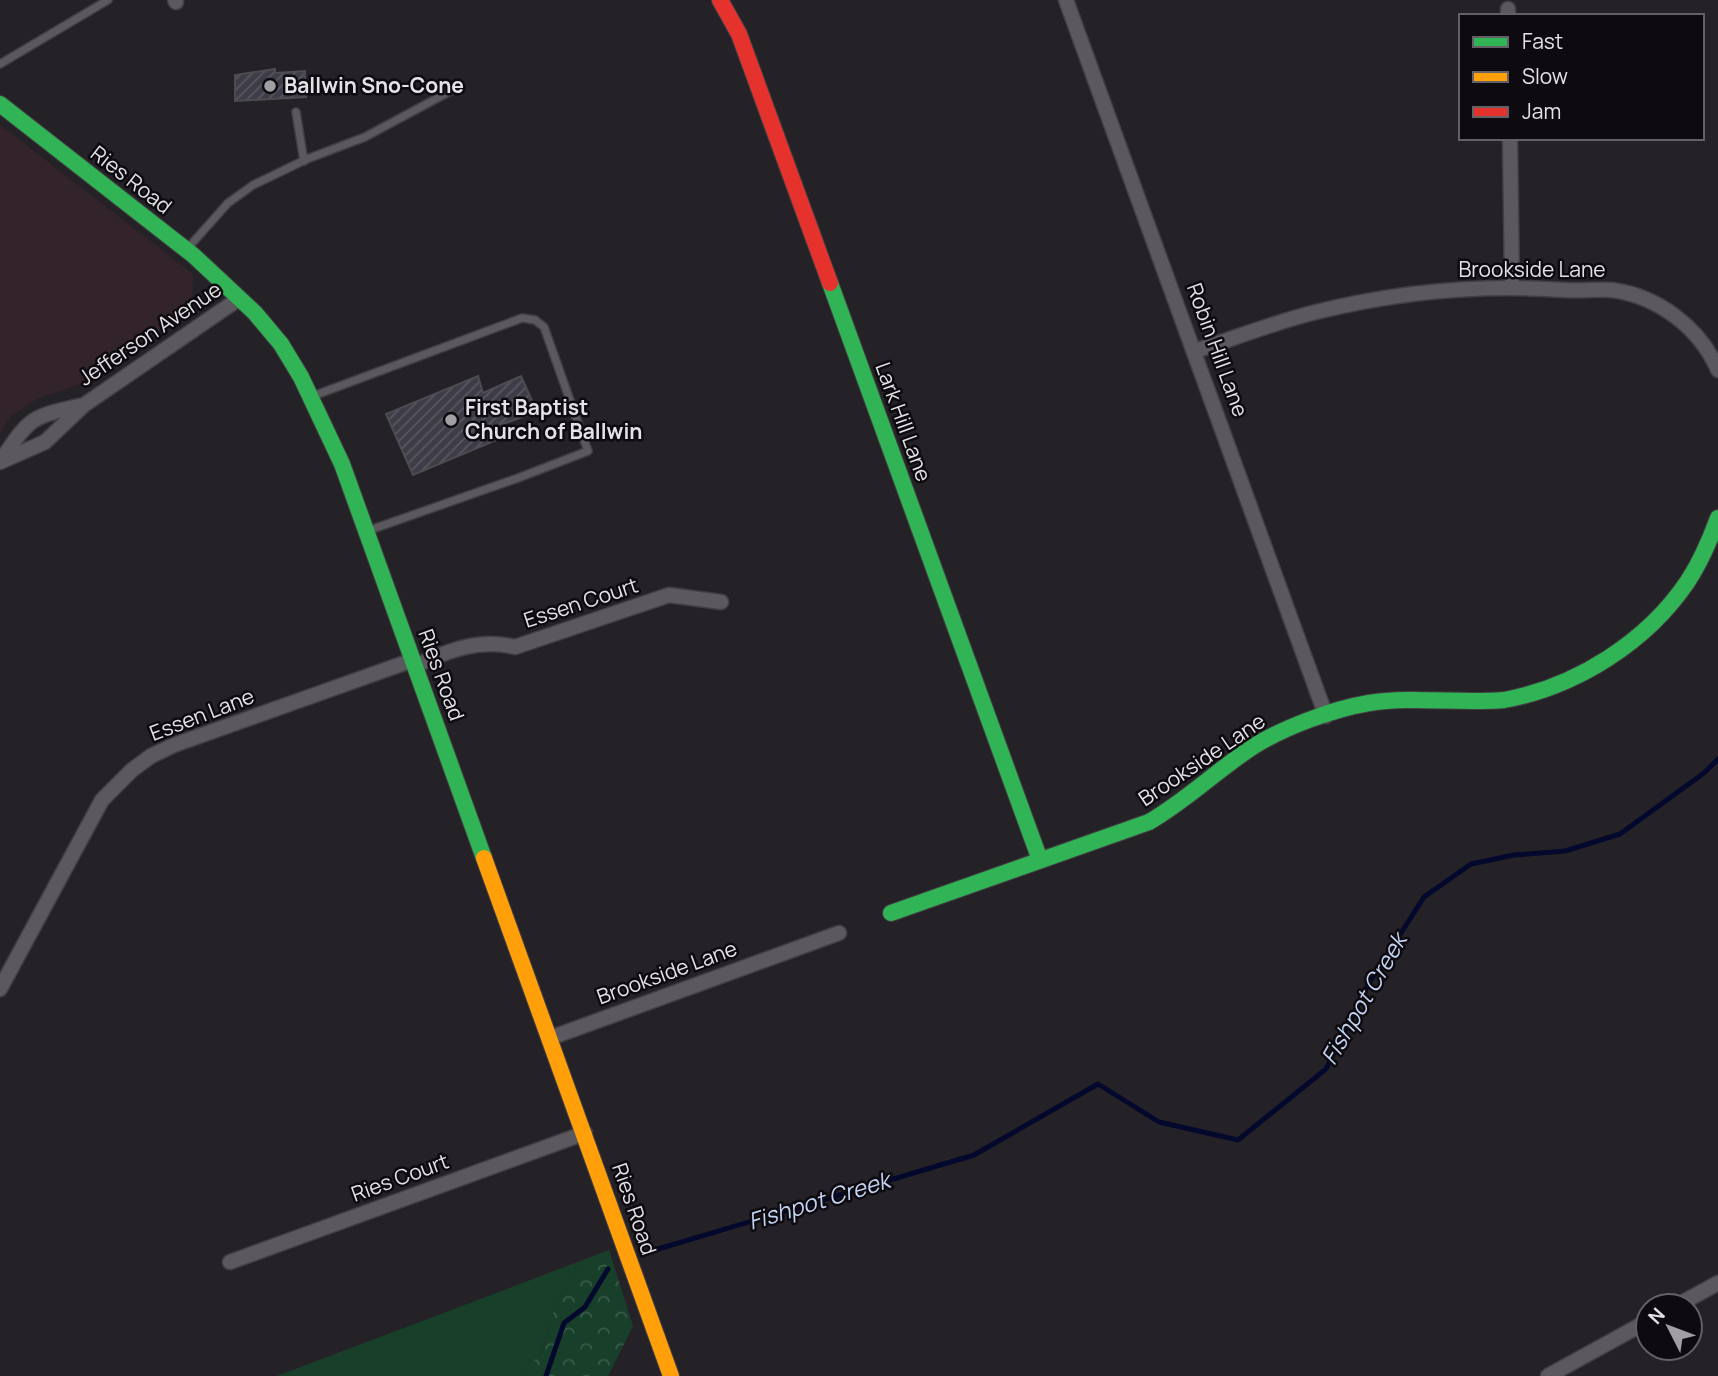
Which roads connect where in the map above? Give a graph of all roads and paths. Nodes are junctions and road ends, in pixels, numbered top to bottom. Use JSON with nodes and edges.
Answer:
{"nodes":[{"id":1,"x":108,"y":0,"type":"edge"},
{"id":2,"x":720,"y":0,"type":"edge"},
{"id":3,"x":1072,"y":2,"type":"edge"},
{"id":4,"x":0,"y":64,"type":"edge"},
{"id":5,"x":458,"y":87,"type":"dead end"},
{"id":6,"x":0,"y":104,"type":"edge"},
{"id":7,"x":296,"y":112,"type":"dead end"},
{"id":8,"x":1510,"y":140,"type":"edge"},
{"id":9,"x":304,"y":161,"type":"junction"},
{"id":10,"x":186,"y":249,"type":"junction"},
{"id":11,"x":1512,"y":286,"type":"junction"},
{"id":12,"x":240,"y":298,"type":"junction"},
{"id":13,"x":1195,"y":351,"type":"junction"},
{"id":14,"x":1718,"y":370,"type":"edge"},
{"id":15,"x":312,"y":397,"type":"junction"},
{"id":16,"x":84,"y":405,"type":"junction"},
{"id":17,"x":0,"y":462,"type":"edge"},
{"id":18,"x":1718,"y":517,"type":"edge"},
{"id":19,"x":366,"y":531,"type":"junction"},
{"id":20,"x":721,"y":602,"type":"dead end"},
{"id":21,"x":414,"y":663,"type":"junction"},
{"id":22,"x":1326,"y":716,"type":"junction"},
{"id":23,"x":1040,"y":860,"type":"junction"},
{"id":24,"x":891,"y":914,"type":"dead end"},
{"id":25,"x":839,"y":933,"type":"dead end"},
{"id":26,"x":0,"y":989,"type":"edge"},
{"id":27,"x":550,"y":1038,"type":"junction"},
{"id":28,"x":585,"y":1133,"type":"junction"},
{"id":29,"x":230,"y":1262,"type":"dead end"},
{"id":30,"x":1718,"y":1283,"type":"edge"},
{"id":31,"x":1702,"y":1292,"type":"edge"},
{"id":32,"x":1634,"y":1329,"type":"edge"},
{"id":33,"x":671,"y":1376,"type":"edge"},
{"id":34,"x":1548,"y":1376,"type":"edge"}],
"edges":[{"from":1,"to":4,"type":"lane"},
{"from":2,"to":23,"type":"street","name":"Lark Hill Lane"},
{"from":3,"to":13,"type":"street","name":"Robin Hill Lane"},
{"from":5,"to":9,"type":"lane"},
{"from":6,"to":10,"type":"street","name":"Ries Road"},
{"from":7,"to":9,"type":"lane"},
{"from":8,"to":11,"type":"street"},
{"from":9,"to":10,"type":"lane"},
{"from":10,"to":12,"type":"street","name":"Ries Road"},
{"from":11,"to":13,"type":"street","name":"Brookside Lane"},
{"from":11,"to":14,"type":"street","name":"Brookside Lane"},
{"from":12,"to":15,"type":"street","name":"Ries Road"},
{"from":12,"to":16,"type":"street","name":"Jefferson Avenue"},
{"from":13,"to":22,"type":"street","name":"Robin Hill Lane"},
{"from":15,"to":19,"type":"street","name":"Ries Road"},
{"from":15,"to":19,"type":"lane"},
{"from":16,"to":17,"type":"street","name":"Jefferson Avenue"},
{"from":16,"to":17,"type":"street","name":"Jefferson Avenue"},
{"from":18,"to":22,"type":"street","name":"Brookside Lane"},
{"from":19,"to":21,"type":"street","name":"Ries Road"},
{"from":20,"to":21,"type":"street","name":"Essen Court"},
{"from":21,"to":26,"type":"street","name":"Essen Lane"},
{"from":21,"to":27,"type":"street","name":"Ries Road"},
{"from":22,"to":23,"type":"street","name":"Brookside Lane"},
{"from":23,"to":24,"type":"street","name":"Brookside Lane"},
{"from":25,"to":27,"type":"street","name":"Brookside Lane"},
{"from":27,"to":28,"type":"street","name":"Ries Road"},
{"from":28,"to":29,"type":"street","name":"Ries Court"},
{"from":28,"to":33,"type":"street","name":"Ries Road"},
{"from":30,"to":31,"type":"street"},
{"from":32,"to":34,"type":"street"}]}
